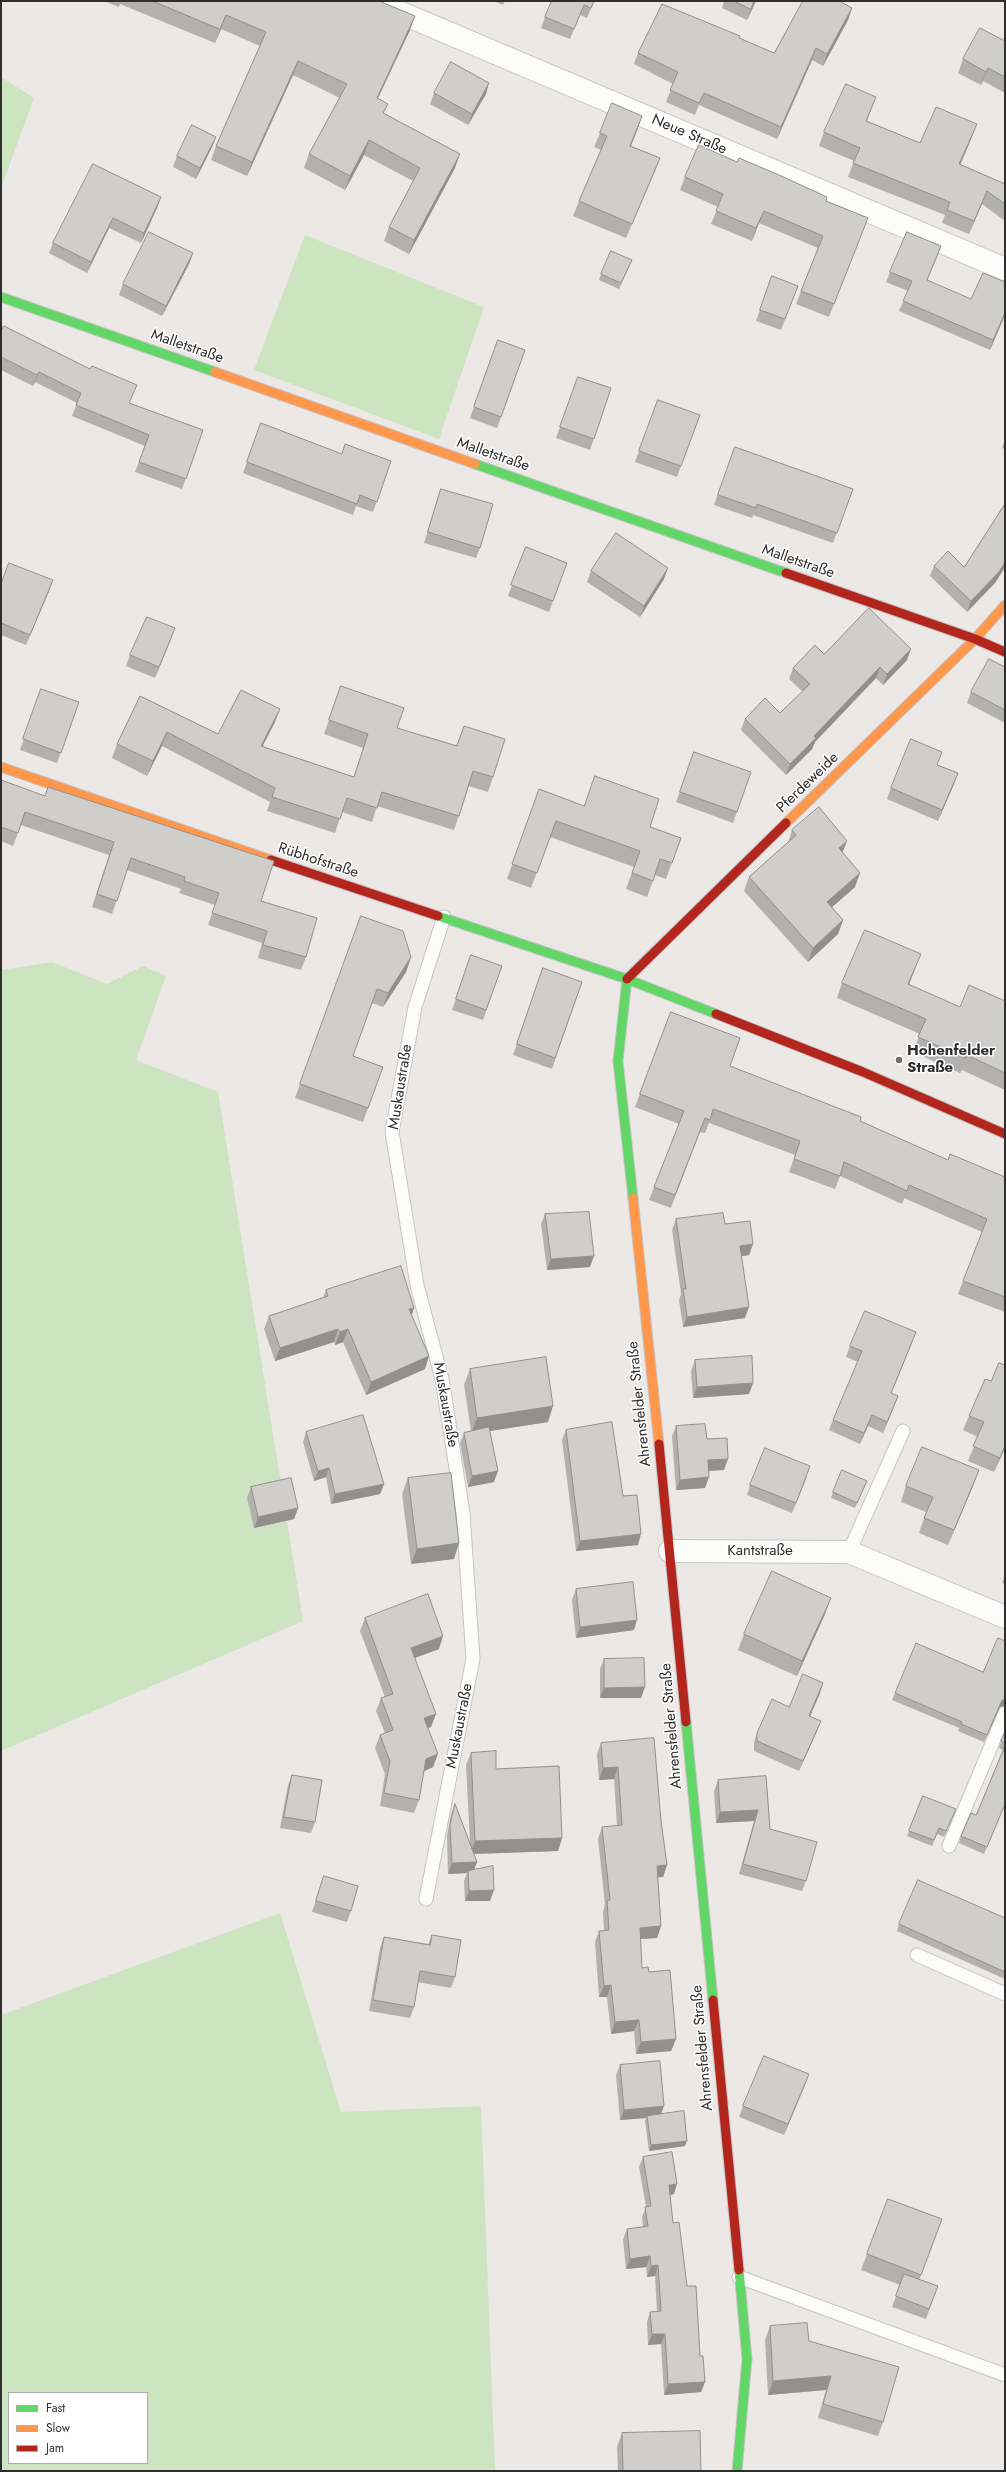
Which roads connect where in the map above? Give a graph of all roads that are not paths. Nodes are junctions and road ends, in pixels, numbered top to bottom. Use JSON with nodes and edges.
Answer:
{"nodes":[{"id":1,"x":373,"y":1,"type":"edge"},
{"id":2,"x":1005,"y":269,"type":"edge"},
{"id":3,"x":1,"y":297,"type":"edge"},
{"id":4,"x":1005,"y":605,"type":"edge"},
{"id":5,"x":975,"y":639,"type":"junction"},
{"id":6,"x":1005,"y":652,"type":"edge"},
{"id":7,"x":1,"y":767,"type":"edge"},
{"id":8,"x":444,"y":917,"type":"junction"},
{"id":9,"x":627,"y":979,"type":"junction"},
{"id":10,"x":1005,"y":1134,"type":"edge"},
{"id":11,"x":902,"y":1431,"type":"dead end"},
{"id":12,"x":670,"y":1551,"type":"junction"},
{"id":13,"x":849,"y":1552,"type":"junction"},
{"id":14,"x":1005,"y":1617,"type":"edge"},
{"id":15,"x":1005,"y":1713,"type":"edge"},
{"id":16,"x":949,"y":1846,"type":"dead end"},
{"id":17,"x":426,"y":1899,"type":"dead end"},
{"id":18,"x":917,"y":1955,"type":"dead end"},
{"id":19,"x":1005,"y":1994,"type":"edge"},
{"id":20,"x":739,"y":2277,"type":"junction"},
{"id":21,"x":1005,"y":2375,"type":"edge"},
{"id":22,"x":737,"y":2471,"type":"edge"}],
"edges":[{"from":1,"to":2,"type":"street","name":"Neue Straße"},
{"from":3,"to":5,"type":"street","name":"Malletstraße"},
{"from":4,"to":5,"type":"street","name":"Pferdeweide"},
{"from":5,"to":6,"type":"street","name":"Malletstraße"},
{"from":5,"to":9,"type":"street","name":"Pferdeweide"},
{"from":7,"to":8,"type":"street","name":"Rübhofstraße"},
{"from":8,"to":9,"type":"street","name":"Rübhofstraße"},
{"from":8,"to":17,"type":"lane","name":"Muskaustraße"},
{"from":9,"to":10,"type":"street"},
{"from":9,"to":12,"type":"street","name":"Ahrensfelder Straße"},
{"from":11,"to":13,"type":"lane"},
{"from":12,"to":13,"type":"street","name":"Kantstraße"},
{"from":12,"to":20,"type":"street","name":"Ahrensfelder Straße"},
{"from":13,"to":14,"type":"street","name":"Kantstraße"},
{"from":15,"to":16,"type":"lane"},
{"from":18,"to":19,"type":"lane"},
{"from":20,"to":21,"type":"lane"},
{"from":20,"to":22,"type":"street","name":"Ahrensfelder Straße"}]}
